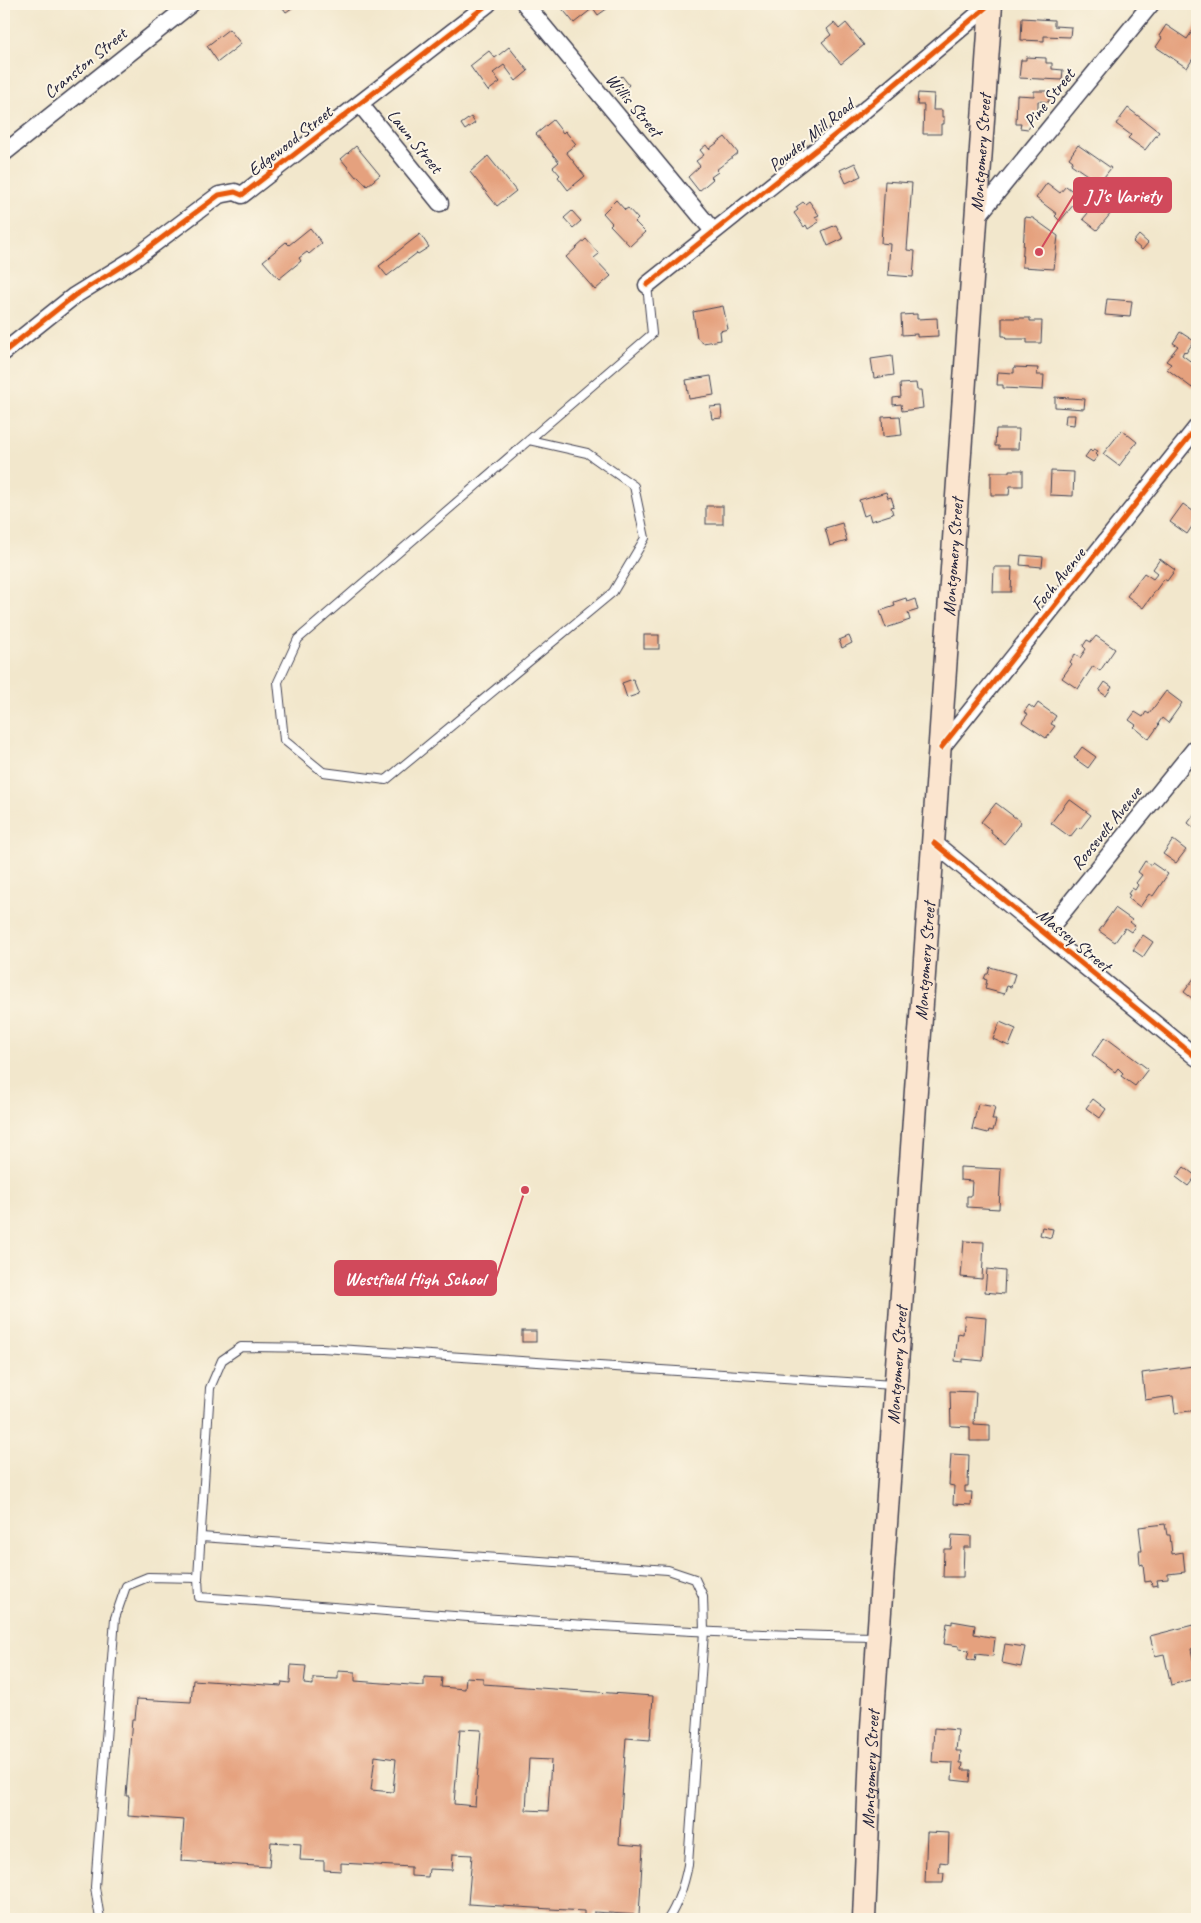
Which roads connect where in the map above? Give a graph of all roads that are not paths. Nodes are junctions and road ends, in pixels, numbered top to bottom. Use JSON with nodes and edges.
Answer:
{"nodes":[{"id":1,"x":191,"y":4,"type":"edge"},
{"id":2,"x":488,"y":4,"type":"edge"},
{"id":3,"x":525,"y":4,"type":"edge"},
{"id":4,"x":991,"y":4,"type":"edge"},
{"id":5,"x":1151,"y":4,"type":"edge"},
{"id":6,"x":360,"y":104,"type":"junction"},
{"id":7,"x":4,"y":153,"type":"edge"},
{"id":8,"x":440,"y":203,"type":"dead end"},
{"id":9,"x":977,"y":217,"type":"junction"},
{"id":10,"x":713,"y":231,"type":"junction"},
{"id":11,"x":647,"y":285,"type":"joint"},
{"id":12,"x":4,"y":352,"type":"edge"},
{"id":13,"x":1197,"y":427,"type":"edge"},
{"id":14,"x":529,"y":440,"type":"junction"},
{"id":15,"x":1197,"y":746,"type":"edge"},
{"id":16,"x":940,"y":748,"type":"junction"},
{"id":17,"x":934,"y":843,"type":"junction"},
{"id":18,"x":1045,"y":934,"type":"junction"},
{"id":19,"x":1197,"y":1058,"type":"edge"},
{"id":20,"x":896,"y":1386,"type":"junction"},
{"id":21,"x":201,"y":1537,"type":"junction"},
{"id":22,"x":198,"y":1578,"type":"junction"},
{"id":23,"x":704,"y":1632,"type":"junction"},
{"id":24,"x":879,"y":1637,"type":"junction"},
{"id":25,"x":100,"y":1919,"type":"edge"},
{"id":26,"x":668,"y":1919,"type":"edge"},
{"id":27,"x":864,"y":1919,"type":"edge"}],
"edges":[{"from":1,"to":7,"type":"street","name":"Cranston Street"},
{"from":2,"to":6,"type":"street","name":"Edgewood Street"},
{"from":3,"to":10,"type":"street","name":"Willis Street"},
{"from":4,"to":9,"type":"main road","name":"Montgomery Street"},
{"from":4,"to":10,"type":"street","name":"Powder Mill Road"},
{"from":5,"to":9,"type":"street","name":"Pine Street"},
{"from":6,"to":8,"type":"street","name":"Lawn Street"},
{"from":6,"to":12,"type":"street","name":"Edgewood Street"},
{"from":9,"to":16,"type":"main road","name":"Montgomery Street"},
{"from":10,"to":11,"type":"street","name":"Powder Mill Road"},
{"from":11,"to":14,"type":"lane"},
{"from":13,"to":16,"type":"street","name":"Foch Avenue"},
{"from":14,"to":14,"type":"lane"},
{"from":15,"to":18,"type":"street","name":"Roosevelt Avenue"},
{"from":16,"to":17,"type":"main road","name":"Montgomery Street"},
{"from":17,"to":18,"type":"street","name":"Massey Street"},
{"from":17,"to":20,"type":"main road","name":"Montgomery Street"},
{"from":18,"to":19,"type":"street","name":"Massey Street"},
{"from":20,"to":21,"type":"lane"},
{"from":20,"to":24,"type":"main road","name":"Montgomery Street"},
{"from":21,"to":22,"type":"lane"},
{"from":21,"to":23,"type":"lane"},
{"from":22,"to":23,"type":"lane"},
{"from":22,"to":25,"type":"lane"},
{"from":23,"to":24,"type":"lane"},
{"from":23,"to":26,"type":"lane"},
{"from":24,"to":27,"type":"main road","name":"Montgomery Street"}]}
